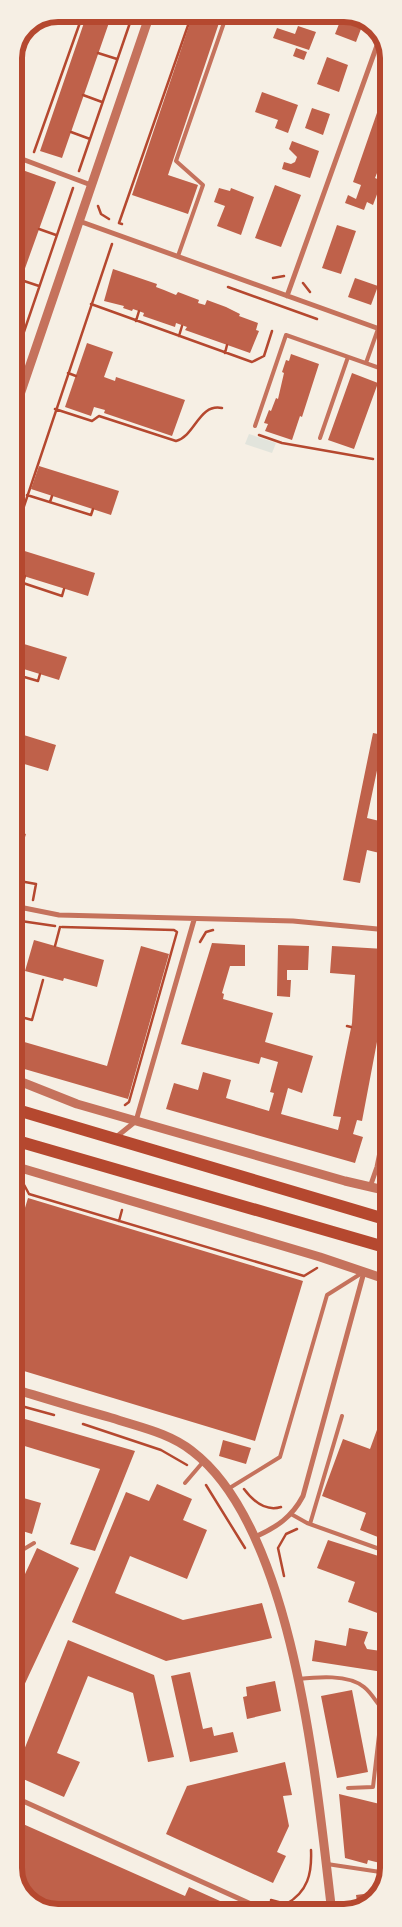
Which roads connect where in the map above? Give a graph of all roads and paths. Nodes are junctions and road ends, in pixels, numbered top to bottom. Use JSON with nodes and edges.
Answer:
{"nodes":[{"id":1,"x":79,"y":23,"type":"edge"},
{"id":2,"x":147,"y":23,"type":"edge"},
{"id":3,"x":189,"y":23,"type":"edge"},
{"id":4,"x":224,"y":23,"type":"edge"},
{"id":5,"x":377,"y":45,"type":"edge"},
{"id":6,"x":98,"y":53,"type":"dead end"},
{"id":7,"x":117,"y":60,"type":"dead end"},
{"id":8,"x":83,"y":95,"type":"dead end"},
{"id":9,"x":102,"y":102,"type":"dead end"},
{"id":10,"x":71,"y":132,"type":"dead end"},
{"id":11,"x":90,"y":139,"type":"dead end"},
{"id":12,"x":34,"y":152,"type":"dead end"},
{"id":13,"x":22,"y":159,"type":"edge"},
{"id":14,"x":91,"y":185,"type":"junction"},
{"id":15,"x":98,"y":205,"type":"dead end"},
{"id":16,"x":78,"y":220,"type":"junction"},
{"id":17,"x":119,"y":223,"type":"junction"},
{"id":18,"x":128,"y":226,"type":"dead end"},
{"id":19,"x":39,"y":229,"type":"dead end"},
{"id":20,"x":57,"y":235,"type":"dead end"},
{"id":21,"x":111,"y":245,"type":"dead end"},
{"id":22,"x":178,"y":256,"type":"junction"},
{"id":23,"x":286,"y":273,"type":"dead end"},
{"id":24,"x":272,"y":278,"type":"dead end"},
{"id":25,"x":22,"y":280,"type":"edge"},
{"id":26,"x":303,"y":281,"type":"dead end"},
{"id":27,"x":39,"y":286,"type":"dead end"},
{"id":28,"x":315,"y":295,"type":"dead end"},
{"id":29,"x":286,"y":296,"type":"junction"},
{"id":30,"x":91,"y":304,"type":"junction"},
{"id":31,"x":139,"y":311,"type":"dead end"},
{"id":32,"x":136,"y":321,"type":"junction"},
{"id":33,"x":182,"y":326,"type":"dead end"},
{"id":34,"x":378,"y":329,"type":"joint"},
{"id":35,"x":272,"y":331,"type":"dead end"},
{"id":36,"x":179,"y":336,"type":"junction"},
{"id":37,"x":227,"y":345,"type":"dead end"},
{"id":38,"x":225,"y":353,"type":"junction"},
{"id":39,"x":348,"y":357,"type":"junction"},
{"id":40,"x":366,"y":363,"type":"junction"},
{"id":41,"x":379,"y":368,"type":"edge"},
{"id":42,"x":68,"y":373,"type":"junction"},
{"id":43,"x":76,"y":376,"type":"dead end"},
{"id":44,"x":22,"y":380,"type":"edge"},
{"id":45,"x":222,"y":408,"type":"dead end"},
{"id":46,"x":55,"y":409,"type":"junction"},
{"id":47,"x":254,"y":426,"type":"joint"},
{"id":48,"x":320,"y":438,"type":"dead end"},
{"id":49,"x":379,"y":459,"type":"edge"},
{"id":50,"x":27,"y":495,"type":"junction"},
{"id":51,"x":52,"y":496,"type":"dead end"},
{"id":52,"x":50,"y":502,"type":"junction"},
{"id":53,"x":92,"y":509,"type":"dead end"},
{"id":54,"x":22,"y":510,"type":"edge"},
{"id":55,"x":25,"y":576,"type":"dead end"},
{"id":56,"x":23,"y":583,"type":"joint"},
{"id":57,"x":64,"y":589,"type":"dead end"},
{"id":58,"x":40,"y":674,"type":"dead end"},
{"id":59,"x":22,"y":676,"type":"edge"},
{"id":60,"x":22,"y":882,"type":"edge"},
{"id":61,"x":33,"y":900,"type":"dead end"},
{"id":62,"x":22,"y":908,"type":"edge"},
{"id":63,"x":194,"y":920,"type":"junction"},
{"id":64,"x":22,"y":921,"type":"edge"},
{"id":65,"x":60,"y":927,"type":"junction"},
{"id":66,"x":379,"y":929,"type":"edge"},
{"id":67,"x":221,"y":931,"type":"dead end"},
{"id":68,"x":55,"y":946,"type":"dead end"},
{"id":69,"x":198,"y":948,"type":"dead end"},
{"id":70,"x":43,"y":980,"type":"dead end"},
{"id":71,"x":23,"y":1017,"type":"edge"},
{"id":72,"x":347,"y":1026,"type":"dead end"},
{"id":73,"x":351,"y":1027,"type":"dead end"},
{"id":74,"x":23,"y":1082,"type":"edge"},
{"id":75,"x":123,"y":1107,"type":"dead end"},
{"id":76,"x":380,"y":1110,"type":"edge"},
{"id":77,"x":23,"y":1112,"type":"edge"},
{"id":78,"x":379,"y":1113,"type":"dead end"},
{"id":79,"x":136,"y":1121,"type":"junction"},
{"id":80,"x":112,"y":1140,"type":"junction"},
{"id":81,"x":23,"y":1142,"type":"edge"},
{"id":82,"x":380,"y":1155,"type":"edge"},
{"id":83,"x":23,"y":1169,"type":"edge"},
{"id":84,"x":23,"y":1183,"type":"edge"},
{"id":85,"x":370,"y":1187,"type":"junction"},
{"id":86,"x":380,"y":1189,"type":"edge"},
{"id":87,"x":380,"y":1218,"type":"edge"},
{"id":88,"x":380,"y":1246,"type":"edge"},
{"id":89,"x":319,"y":1267,"type":"dead end"},
{"id":90,"x":364,"y":1272,"type":"junction"},
{"id":91,"x":380,"y":1277,"type":"edge"},
{"id":92,"x":23,"y":1392,"type":"edge"},
{"id":93,"x":23,"y":1407,"type":"edge"},
{"id":94,"x":342,"y":1416,"type":"dead end"},
{"id":95,"x":58,"y":1417,"type":"dead end"},
{"id":96,"x":75,"y":1422,"type":"dead end"},
{"id":97,"x":204,"y":1462,"type":"junction"},
{"id":98,"x":195,"y":1472,"type":"junction"},
{"id":99,"x":185,"y":1483,"type":"dead end"},
{"id":100,"x":227,"y":1490,"type":"junction"},
{"id":101,"x":291,"y":1514,"type":"junction"},
{"id":102,"x":310,"y":1524,"type":"junction"},
{"id":103,"x":303,"y":1529,"type":"dead end"},
{"id":104,"x":255,"y":1537,"type":"junction"},
{"id":105,"x":34,"y":1543,"type":"dead end"},
{"id":106,"x":380,"y":1549,"type":"edge"},
{"id":107,"x":23,"y":1550,"type":"edge"},
{"id":108,"x":246,"y":1551,"type":"dead end"},
{"id":109,"x":286,"y":1583,"type":"dead end"},
{"id":110,"x":298,"y":1679,"type":"junction"},
{"id":111,"x":380,"y":1706,"type":"edge"},
{"id":112,"x":380,"y":1727,"type":"edge"},
{"id":113,"x":348,"y":1788,"type":"dead end"},
{"id":114,"x":23,"y":1801,"type":"edge"},
{"id":115,"x":311,"y":1841,"type":"dead end"},
{"id":116,"x":327,"y":1864,"type":"junction"},
{"id":117,"x":380,"y":1872,"type":"edge"},
{"id":118,"x":251,"y":1904,"type":"edge"},
{"id":119,"x":282,"y":1904,"type":"dead end"},
{"id":120,"x":331,"y":1904,"type":"edge"}],
"edges":[{"from":1,"to":12,"type":"path"},
{"from":2,"to":14,"type":"street"},
{"from":3,"to":17,"type":"path"},
{"from":4,"to":22,"type":"lane"},
{"from":5,"to":29,"type":"street"},
{"from":6,"to":7,"type":"path"},
{"from":8,"to":9,"type":"path"},
{"from":10,"to":11,"type":"path"},
{"from":13,"to":14,"type":"street"},
{"from":14,"to":16,"type":"street"},
{"from":15,"to":17,"type":"path"},
{"from":16,"to":22,"type":"street"},
{"from":16,"to":44,"type":"street"},
{"from":17,"to":18,"type":"path"},
{"from":19,"to":20,"type":"path"},
{"from":21,"to":30,"type":"path"},
{"from":22,"to":29,"type":"street"},
{"from":23,"to":24,"type":"path"},
{"from":25,"to":27,"type":"path"},
{"from":26,"to":28,"type":"path"},
{"from":29,"to":34,"type":"street"},
{"from":30,"to":32,"type":"path"},
{"from":30,"to":42,"type":"path"},
{"from":31,"to":32,"type":"path"},
{"from":32,"to":36,"type":"path"},
{"from":33,"to":36,"type":"path"},
{"from":34,"to":40,"type":"lane"},
{"from":35,"to":38,"type":"path"},
{"from":36,"to":38,"type":"path"},
{"from":37,"to":38,"type":"path"},
{"from":39,"to":40,"type":"lane"},
{"from":39,"to":47,"type":"lane"},
{"from":39,"to":48,"type":"lane"},
{"from":40,"to":41,"type":"lane"},
{"from":42,"to":43,"type":"path"},
{"from":42,"to":46,"type":"path"},
{"from":45,"to":46,"type":"path"},
{"from":46,"to":50,"type":"path"},
{"from":47,"to":49,"type":"path"},
{"from":50,"to":52,"type":"path"},
{"from":50,"to":54,"type":"path"},
{"from":51,"to":52,"type":"path"},
{"from":52,"to":53,"type":"path"},
{"from":55,"to":56,"type":"path"},
{"from":56,"to":57,"type":"path"},
{"from":58,"to":59,"type":"path"},
{"from":60,"to":61,"type":"path"},
{"from":62,"to":63,"type":"street"},
{"from":63,"to":66,"type":"street"},
{"from":63,"to":79,"type":"street"},
{"from":64,"to":65,"type":"path"},
{"from":65,"to":68,"type":"path"},
{"from":65,"to":75,"type":"path"},
{"from":67,"to":69,"type":"path"},
{"from":70,"to":71,"type":"path"},
{"from":72,"to":73,"type":"path"},
{"from":74,"to":79,"type":"street"},
{"from":76,"to":78,"type":"path"},
{"from":77,"to":80,"type":"main road"},
{"from":79,"to":80,"type":"street"},
{"from":79,"to":85,"type":"street"},
{"from":80,"to":87,"type":"main road"},
{"from":81,"to":88,"type":"main road"},
{"from":82,"to":85,"type":"street"},
{"from":83,"to":90,"type":"street"},
{"from":84,"to":89,"type":"path"},
{"from":85,"to":86,"type":"street"},
{"from":90,"to":91,"type":"street"},
{"from":90,"to":100,"type":"lane"},
{"from":90,"to":101,"type":"street"},
{"from":92,"to":97,"type":"street"},
{"from":93,"to":95,"type":"path"},
{"from":94,"to":102,"type":"lane"},
{"from":96,"to":98,"type":"path"},
{"from":97,"to":98,"type":"lane"},
{"from":97,"to":100,"type":"street"},
{"from":98,"to":99,"type":"lane"},
{"from":98,"to":108,"type":"path"},
{"from":100,"to":104,"type":"street"},
{"from":101,"to":102,"type":"lane"},
{"from":101,"to":104,"type":"street"},
{"from":102,"to":106,"type":"lane"},
{"from":103,"to":109,"type":"path"},
{"from":104,"to":110,"type":"street"},
{"from":105,"to":107,"type":"lane"},
{"from":110,"to":111,"type":"lane"},
{"from":110,"to":116,"type":"street"},
{"from":112,"to":113,"type":"lane"},
{"from":114,"to":118,"type":"street"},
{"from":115,"to":119,"type":"path"},
{"from":116,"to":117,"type":"lane"},
{"from":116,"to":120,"type":"street"}]}
